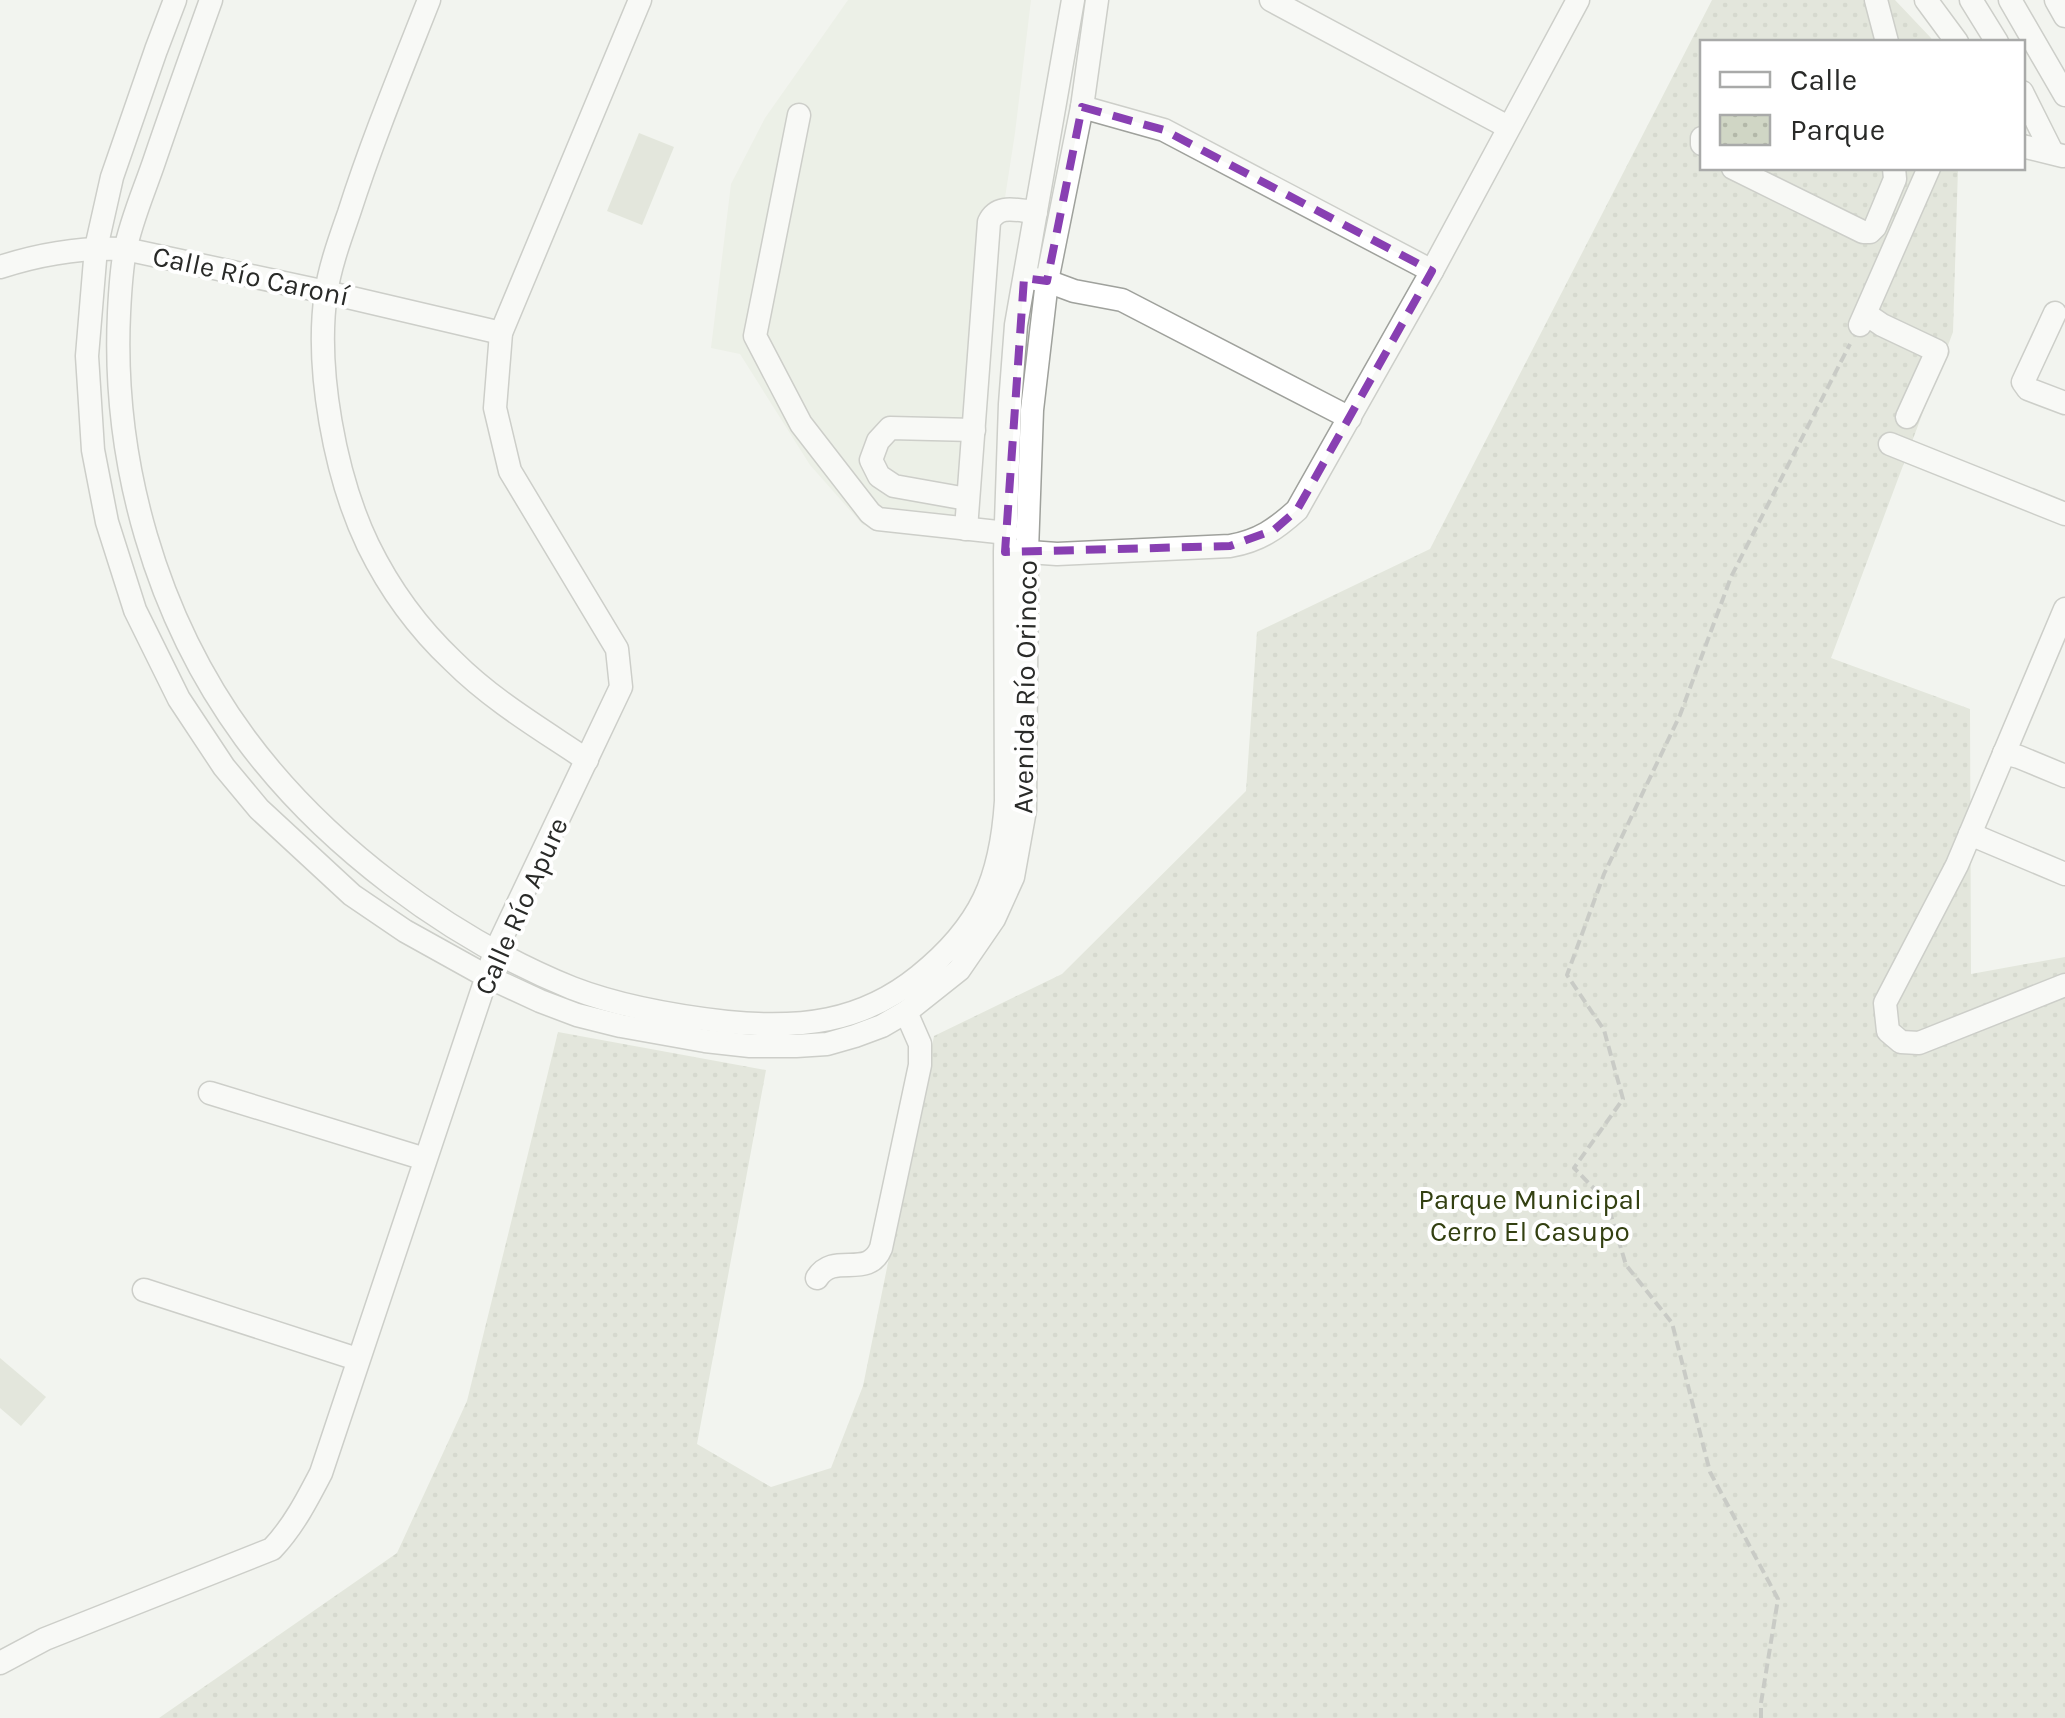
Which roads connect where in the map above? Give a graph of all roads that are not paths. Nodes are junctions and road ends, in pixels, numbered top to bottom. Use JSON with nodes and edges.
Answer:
{"nodes":[{"id":1,"x":175,"y":0,"type":"edge"},
{"id":2,"x":211,"y":0,"type":"edge"},
{"id":3,"x":429,"y":0,"type":"edge"},
{"id":4,"x":640,"y":0,"type":"edge"},
{"id":5,"x":1073,"y":0,"type":"edge"},
{"id":6,"x":1096,"y":0,"type":"edge"},
{"id":7,"x":1270,"y":0,"type":"edge"},
{"id":8,"x":1578,"y":0,"type":"edge"},
{"id":9,"x":1876,"y":0,"type":"edge"},
{"id":10,"x":1926,"y":0,"type":"edge"},
{"id":11,"x":1971,"y":0,"type":"edge"},
{"id":12,"x":2010,"y":0,"type":"edge"},
{"id":13,"x":2056,"y":0,"type":"edge"},
{"id":14,"x":2065,"y":16,"type":"edge"},
{"id":15,"x":1886,"y":40,"type":"edge"},
{"id":16,"x":1956,"y":40,"type":"edge"},
{"id":17,"x":1996,"y":40,"type":"edge"},
{"id":18,"x":2065,"y":95,"type":"edge"},
{"id":19,"x":2025,"y":97,"type":"edge"},
{"id":20,"x":1082,"y":107,"type":"junction"},
{"id":21,"x":799,"y":115,"type":"dead end"},
{"id":22,"x":1508,"y":127,"type":"junction"},
{"id":23,"x":2025,"y":147,"type":"edge"},
{"id":24,"x":2058,"y":154,"type":"edge"},
{"id":25,"x":1737,"y":170,"type":"edge"},
{"id":26,"x":1894,"y":170,"type":"edge"},
{"id":27,"x":1928,"y":170,"type":"edge"},
{"id":28,"x":1036,"y":212,"type":"junction"},
{"id":29,"x":96,"y":248,"type":"junction"},
{"id":30,"x":125,"y":249,"type":"junction"},
{"id":31,"x":0,"y":267,"type":"edge"},
{"id":32,"x":1432,"y":271,"type":"junction"},
{"id":33,"x":1035,"y":280,"type":"junction"},
{"id":34,"x":326,"y":292,"type":"junction"},
{"id":35,"x":2055,"y":313,"type":"dead end"},
{"id":36,"x":501,"y":333,"type":"junction"},
{"id":37,"x":2065,"y":403,"type":"edge"},
{"id":38,"x":1907,"y":417,"type":"dead end"},
{"id":39,"x":1350,"y":418,"type":"junction"},
{"id":40,"x":974,"y":430,"type":"junction"},
{"id":41,"x":1890,"y":444,"type":"dead end"},
{"id":42,"x":967,"y":498,"type":"junction"},
{"id":43,"x":2065,"y":514,"type":"edge"},
{"id":44,"x":966,"y":529,"type":"junction"},
{"id":45,"x":1013,"y":545,"type":"junction"},
{"id":46,"x":2065,"y":610,"type":"edge"},
{"id":47,"x":2004,"y":753,"type":"junction"},
{"id":48,"x":587,"y":760,"type":"junction"},
{"id":49,"x":2065,"y":776,"type":"edge"},
{"id":50,"x":1970,"y":834,"type":"junction"},
{"id":51,"x":1013,"y":835,"type":"junction"},
{"id":52,"x":2065,"y":874,"type":"edge"},
{"id":53,"x":495,"y":952,"type":"junction"},
{"id":54,"x":486,"y":976,"type":"junction"},
{"id":55,"x":2065,"y":985,"type":"edge"},
{"id":56,"x":906,"y":1012,"type":"junction"},
{"id":57,"x":796,"y":1035,"type":"junction"},
{"id":58,"x":210,"y":1093,"type":"dead end"},
{"id":59,"x":425,"y":1158,"type":"junction"},
{"id":60,"x":817,"y":1278,"type":"dead end"},
{"id":61,"x":144,"y":1290,"type":"dead end"},
{"id":62,"x":358,"y":1359,"type":"junction"},
{"id":63,"x":0,"y":1663,"type":"edge"}],
"edges":[{"from":1,"to":29,"type":"street","name":"Avenida Río Orinoco"},
{"from":2,"to":30,"type":"street","name":"Avenida Río Orinoco"},
{"from":3,"to":34,"type":"street"},
{"from":4,"to":36,"type":"street","name":"Calle Río Apure"},
{"from":5,"to":28,"type":"street","name":"Avenida Río Orinoco"},
{"from":6,"to":20,"type":"street","name":"Avenida Río Orinoco"},
{"from":7,"to":22,"type":"street"},
{"from":8,"to":22,"type":"street"},
{"from":9,"to":15,"type":"street"},
{"from":10,"to":16,"type":"street"},
{"from":11,"to":17,"type":"street"},
{"from":12,"to":18,"type":"street"},
{"from":13,"to":14,"type":"street"},
{"from":19,"to":24,"type":"street"},
{"from":20,"to":32,"type":"street"},
{"from":20,"to":33,"type":"street","name":"Avenida Río Orinoco"},
{"from":21,"to":44,"type":"street"},
{"from":22,"to":32,"type":"street"},
{"from":23,"to":24,"type":"street"},
{"from":25,"to":26,"type":"street"},
{"from":27,"to":38,"type":"street"},
{"from":28,"to":33,"type":"street","name":"Avenida Río Orinoco"},
{"from":28,"to":40,"type":"street"},
{"from":29,"to":30,"type":"street","name":"Calle Río Caroní"},
{"from":29,"to":31,"type":"street","name":"Calle Río Caroní"},
{"from":29,"to":54,"type":"street","name":"Avenida Río Orinoco"},
{"from":30,"to":34,"type":"street","name":"Calle Río Caroní"},
{"from":30,"to":53,"type":"street","name":"Avenida Río Orinoco"},
{"from":32,"to":39,"type":"street"},
{"from":33,"to":39,"type":"street"},
{"from":33,"to":45,"type":"street","name":"Avenida Río Orinoco"},
{"from":34,"to":36,"type":"street","name":"Calle Río Caroní"},
{"from":34,"to":48,"type":"street"},
{"from":35,"to":37,"type":"street"},
{"from":36,"to":48,"type":"street","name":"Calle Río Apure"},
{"from":39,"to":45,"type":"street"},
{"from":40,"to":42,"type":"street"},
{"from":40,"to":42,"type":"street"},
{"from":41,"to":43,"type":"street"},
{"from":42,"to":44,"type":"street"},
{"from":44,"to":45,"type":"street"},
{"from":45,"to":51,"type":"street","name":"Avenida Río Orinoco"},
{"from":46,"to":47,"type":"street"},
{"from":47,"to":49,"type":"street"},
{"from":47,"to":50,"type":"street"},
{"from":48,"to":53,"type":"street","name":"Calle Río Apure"},
{"from":50,"to":52,"type":"street"},
{"from":50,"to":55,"type":"street"},
{"from":51,"to":56,"type":"street","name":"Avenida Río Orinoco"},
{"from":51,"to":57,"type":"street","name":"Avenida Río Orinoco"},
{"from":53,"to":54,"type":"street","name":"Calle Río Apure"},
{"from":53,"to":57,"type":"street","name":"Avenida Río Orinoco"},
{"from":54,"to":57,"type":"street","name":"Avenida Río Orinoco"},
{"from":54,"to":59,"type":"street","name":"Calle Río Apure"},
{"from":56,"to":57,"type":"street","name":"Avenida Río Orinoco"},
{"from":56,"to":60,"type":"street"},
{"from":58,"to":59,"type":"street"},
{"from":59,"to":62,"type":"street","name":"Calle Río Apure"},
{"from":61,"to":62,"type":"street"},
{"from":62,"to":63,"type":"street","name":"Calle Río Apure"}]}
